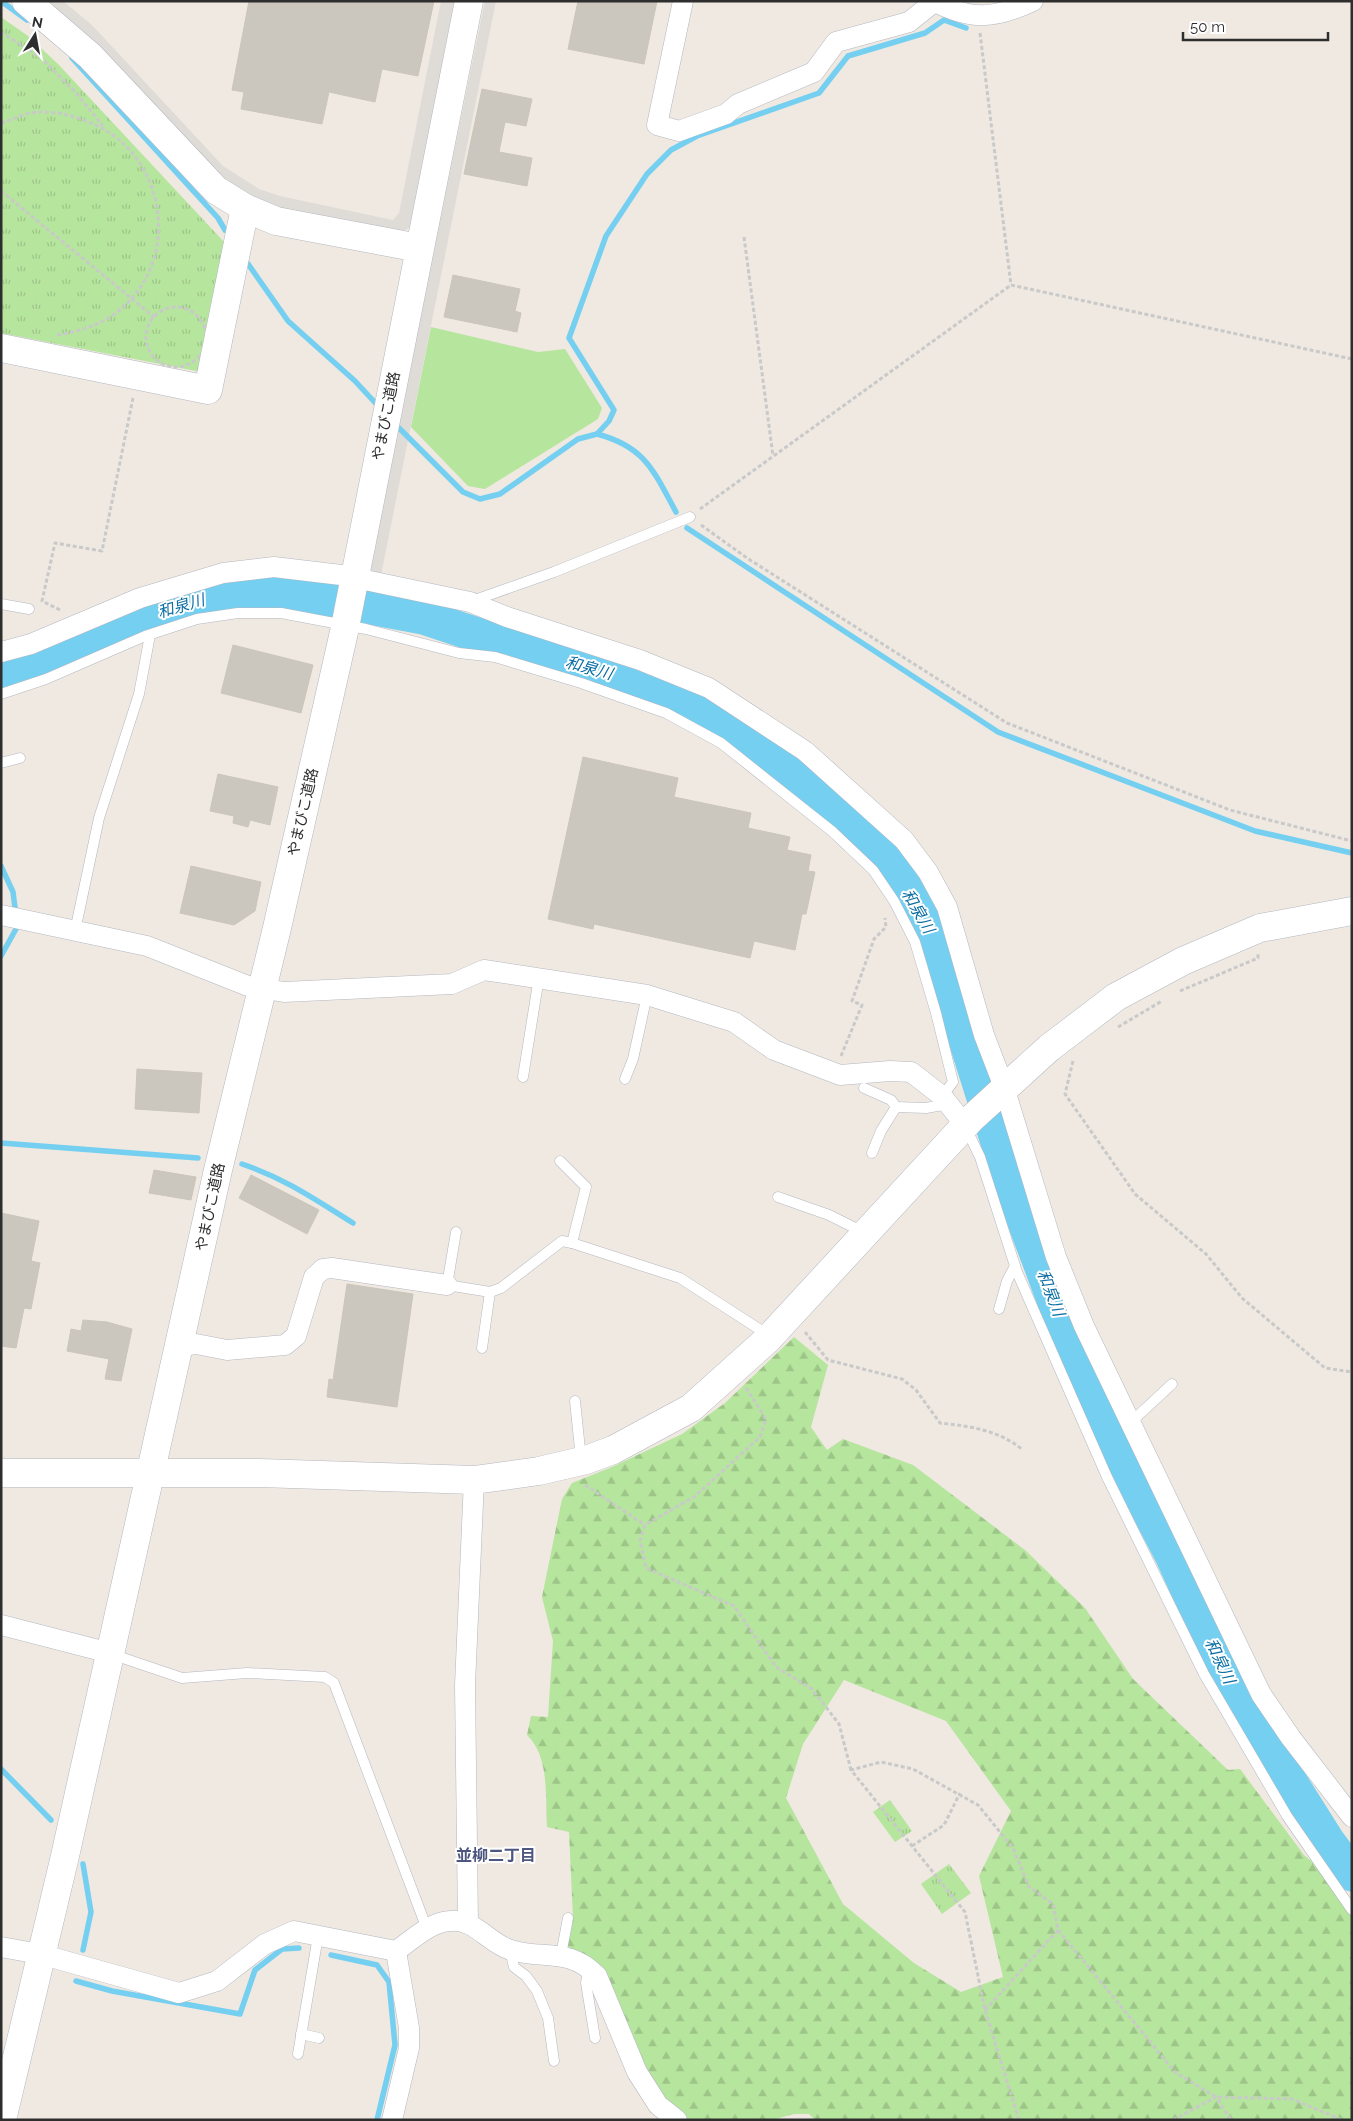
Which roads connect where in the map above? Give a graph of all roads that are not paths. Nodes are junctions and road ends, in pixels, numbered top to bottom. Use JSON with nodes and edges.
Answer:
{"nodes":[{"id":1,"x":26,"y":1,"type":"edge"},
{"id":2,"x":469,"y":1,"type":"edge"},
{"id":3,"x":683,"y":1,"type":"edge"},
{"id":4,"x":1033,"y":1,"type":"edge"},
{"id":5,"x":934,"y":2,"type":"edge"},
{"id":6,"x":245,"y":208,"type":"junction"},
{"id":7,"x":419,"y":248,"type":"junction"},
{"id":8,"x":1,"y":348,"type":"edge"},
{"id":9,"x":690,"y":516,"type":"road end"},
{"id":10,"x":355,"y":583,"type":"junction"},
{"id":11,"x":470,"y":602,"type":"junction"},
{"id":12,"x":1,"y":604,"type":"edge"},
{"id":13,"x":29,"y":609,"type":"dead end"},
{"id":14,"x":346,"y":623,"type":"junction"},
{"id":15,"x":150,"y":635,"type":"junction"},
{"id":16,"x":1,"y":652,"type":"edge"},
{"id":17,"x":1,"y":694,"type":"edge"},
{"id":18,"x":20,"y":758,"type":"dead end"},
{"id":19,"x":1,"y":763,"type":"edge"},
{"id":20,"x":1352,"y":910,"type":"edge"},
{"id":21,"x":1,"y":915,"type":"edge"},
{"id":22,"x":75,"y":931,"type":"junction"},
{"id":23,"x":539,"y":977,"type":"junction"},
{"id":24,"x":261,"y":990,"type":"junction"},
{"id":25,"x":646,"y":996,"type":"junction"},
{"id":26,"x":523,"y":1077,"type":"dead end"},
{"id":27,"x":625,"y":1079,"type":"dead end"},
{"id":28,"x":864,"y":1088,"type":"dead end"},
{"id":29,"x":1000,"y":1091,"type":"junction"},
{"id":30,"x":945,"y":1100,"type":"junction"},
{"id":31,"x":896,"y":1108,"type":"junction"},
{"id":32,"x":968,"y":1122,"type":"junction"},
{"id":33,"x":872,"y":1153,"type":"dead end"},
{"id":34,"x":560,"y":1161,"type":"dead end"},
{"id":35,"x":778,"y":1197,"type":"dead end"},
{"id":36,"x":456,"y":1232,"type":"dead end"},
{"id":37,"x":866,"y":1233,"type":"junction"},
{"id":38,"x":572,"y":1243,"type":"junction"},
{"id":39,"x":1016,"y":1266,"type":"junction"},
{"id":40,"x":447,"y":1285,"type":"junction"},
{"id":41,"x":490,"y":1292,"type":"junction"},
{"id":42,"x":999,"y":1309,"type":"dead end"},
{"id":43,"x":768,"y":1339,"type":"junction"},
{"id":44,"x":180,"y":1346,"type":"junction"},
{"id":45,"x":482,"y":1348,"type":"dead end"},
{"id":46,"x":1172,"y":1384,"type":"dead end"},
{"id":47,"x":576,"y":1401,"type":"dead end"},
{"id":48,"x":1130,"y":1423,"type":"junction"},
{"id":49,"x":581,"y":1472,"type":"junction"},
{"id":50,"x":1,"y":1473,"type":"edge"},
{"id":51,"x":152,"y":1473,"type":"junction"},
{"id":52,"x":474,"y":1480,"type":"junction"},
{"id":53,"x":1,"y":1625,"type":"edge"},
{"id":54,"x":110,"y":1653,"type":"junction"},
{"id":55,"x":1352,"y":1817,"type":"edge"},
{"id":56,"x":1352,"y":1910,"type":"edge"},
{"id":57,"x":568,"y":1918,"type":"dead end"},
{"id":58,"x":468,"y":1923,"type":"junction"},
{"id":59,"x":427,"y":1929,"type":"junction"},
{"id":60,"x":318,"y":1936,"type":"junction"},
{"id":61,"x":1,"y":1948,"type":"edge"},
{"id":62,"x":510,"y":1950,"type":"junction"},
{"id":63,"x":396,"y":1951,"type":"junction"},
{"id":64,"x":40,"y":1954,"type":"junction"},
{"id":65,"x":561,"y":1955,"type":"junction"},
{"id":66,"x":589,"y":1968,"type":"junction"},
{"id":67,"x":301,"y":2034,"type":"junction"},
{"id":68,"x":319,"y":2038,"type":"dead end"},
{"id":69,"x":595,"y":2038,"type":"dead end"},
{"id":70,"x":298,"y":2054,"type":"dead end"},
{"id":71,"x":554,"y":2062,"type":"dead end"},
{"id":72,"x":660,"y":2112,"type":"edge"},
{"id":73,"x":2,"y":2120,"type":"edge"},
{"id":74,"x":392,"y":2120,"type":"edge"},
{"id":75,"x":677,"y":2120,"type":"edge"}],
"edges":[{"from":1,"to":6,"type":"street"},
{"from":2,"to":7,"type":"street","name":"やまびこ道路"},
{"from":3,"to":5,"type":"street"},
{"from":4,"to":5,"type":"street"},
{"from":6,"to":7,"type":"street"},
{"from":6,"to":8,"type":"street"},
{"from":7,"to":10,"type":"street","name":"やまびこ道路"},
{"from":9,"to":11,"type":"lane"},
{"from":10,"to":11,"type":"street"},
{"from":10,"to":14,"type":"street","name":"やまびこ道路"},
{"from":10,"to":16,"type":"street"},
{"from":11,"to":29,"type":"street"},
{"from":12,"to":13,"type":"lane"},
{"from":14,"to":15,"type":"lane"},
{"from":14,"to":24,"type":"street","name":"やまびこ道路"},
{"from":14,"to":30,"type":"lane"},
{"from":15,"to":17,"type":"lane"},
{"from":15,"to":22,"type":"lane"},
{"from":18,"to":19,"type":"lane"},
{"from":20,"to":29,"type":"street"},
{"from":21,"to":22,"type":"street"},
{"from":22,"to":24,"type":"street"},
{"from":23,"to":24,"type":"street"},
{"from":23,"to":25,"type":"street"},
{"from":23,"to":26,"type":"lane"},
{"from":24,"to":44,"type":"street","name":"やまびこ道路"},
{"from":25,"to":27,"type":"lane"},
{"from":25,"to":30,"type":"street"},
{"from":28,"to":31,"type":"lane"},
{"from":29,"to":32,"type":"street"},
{"from":29,"to":48,"type":"street"},
{"from":30,"to":31,"type":"lane"},
{"from":30,"to":32,"type":"street"},
{"from":31,"to":33,"type":"lane"},
{"from":32,"to":37,"type":"street"},
{"from":32,"to":39,"type":"lane"},
{"from":34,"to":38,"type":"lane"},
{"from":35,"to":37,"type":"lane"},
{"from":36,"to":40,"type":"lane"},
{"from":37,"to":43,"type":"street"},
{"from":38,"to":41,"type":"lane"},
{"from":38,"to":43,"type":"lane"},
{"from":39,"to":42,"type":"lane"},
{"from":39,"to":56,"type":"lane"},
{"from":40,"to":41,"type":"lane"},
{"from":40,"to":44,"type":"street"},
{"from":41,"to":45,"type":"lane"},
{"from":43,"to":49,"type":"street"},
{"from":44,"to":51,"type":"street","name":"やまびこ道路"},
{"from":46,"to":48,"type":"lane"},
{"from":47,"to":49,"type":"lane"},
{"from":48,"to":55,"type":"street"},
{"from":49,"to":52,"type":"street"},
{"from":50,"to":51,"type":"street"},
{"from":51,"to":52,"type":"street"},
{"from":51,"to":54,"type":"street","name":"やまびこ道路"},
{"from":52,"to":58,"type":"street"},
{"from":53,"to":54,"type":"street"},
{"from":54,"to":59,"type":"lane"},
{"from":54,"to":64,"type":"street","name":"やまびこ道路"},
{"from":57,"to":65,"type":"lane"},
{"from":58,"to":59,"type":"street"},
{"from":58,"to":62,"type":"street"},
{"from":59,"to":63,"type":"street"},
{"from":60,"to":63,"type":"street"},
{"from":60,"to":64,"type":"street"},
{"from":60,"to":67,"type":"lane"},
{"from":61,"to":64,"type":"street"},
{"from":62,"to":65,"type":"street"},
{"from":62,"to":71,"type":"lane"},
{"from":63,"to":74,"type":"street"},
{"from":64,"to":73,"type":"street","name":"やまびこ道路"},
{"from":65,"to":66,"type":"street"},
{"from":66,"to":69,"type":"lane"},
{"from":66,"to":72,"type":"street"},
{"from":67,"to":68,"type":"lane"},
{"from":67,"to":70,"type":"lane"},
{"from":72,"to":75,"type":"street"}]}
